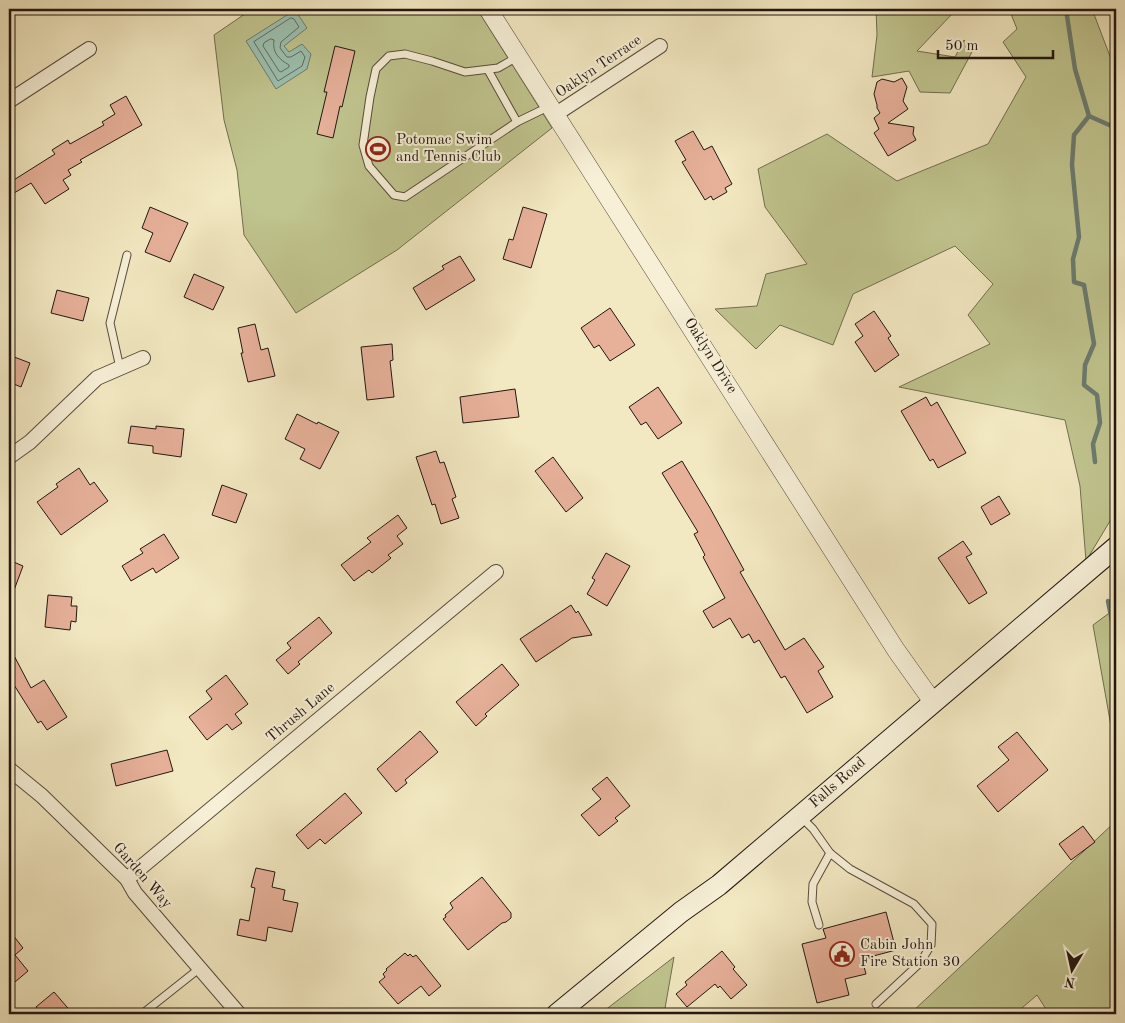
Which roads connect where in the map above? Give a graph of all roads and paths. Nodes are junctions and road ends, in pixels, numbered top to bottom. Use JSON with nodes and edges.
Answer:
{"nodes":[{"id":1,"x":488,"y":9,"type":"edge"},
{"id":2,"x":660,"y":46,"type":"dead end"},
{"id":3,"x":89,"y":49,"type":"dead end"},
{"id":4,"x":519,"y":56,"type":"junction"},
{"id":5,"x":488,"y":70,"type":"junction"},
{"id":6,"x":9,"y":101,"type":"edge"},
{"id":7,"x":554,"y":110,"type":"junction"},
{"id":8,"x":517,"y":122,"type":"junction"},
{"id":9,"x":127,"y":255,"type":"dead end"},
{"id":10,"x":143,"y":358,"type":"dead end"},
{"id":11,"x":120,"y":368,"type":"junction"},
{"id":12,"x":9,"y":457,"type":"edge"},
{"id":13,"x":1116,"y":548,"type":"edge"},
{"id":14,"x":496,"y":572,"type":"dead end"},
{"id":15,"x":933,"y":702,"type":"junction"},
{"id":16,"x":9,"y":770,"type":"edge"},
{"id":17,"x":800,"y":816,"type":"junction"},
{"id":18,"x":830,"y":853,"type":"junction"},
{"id":19,"x":127,"y":879,"type":"junction"},
{"id":20,"x":819,"y":925,"type":"dead end"},
{"id":21,"x":200,"y":967,"type":"junction"},
{"id":22,"x":876,"y":1004,"type":"dead end"},
{"id":23,"x":142,"y":1014,"type":"edge"},
{"id":24,"x":239,"y":1014,"type":"edge"},
{"id":25,"x":557,"y":1014,"type":"edge"}],
"edges":[{"from":1,"to":4,"type":"street","name":"Oaklyn Drive"},
{"from":2,"to":7,"type":"street","name":"Oaklyn Terrace"},
{"from":3,"to":6,"type":"street"},
{"from":4,"to":5,"type":"lane"},
{"from":4,"to":7,"type":"street","name":"Oaklyn Drive"},
{"from":5,"to":8,"type":"lane"},
{"from":5,"to":8,"type":"lane"},
{"from":7,"to":8,"type":"lane"},
{"from":7,"to":15,"type":"street","name":"Oaklyn Drive"},
{"from":9,"to":11,"type":"lane"},
{"from":10,"to":11,"type":"street"},
{"from":11,"to":12,"type":"street"},
{"from":13,"to":15,"type":"main road","name":"Falls Road"},
{"from":14,"to":19,"type":"street","name":"Thrush Lane"},
{"from":15,"to":17,"type":"main road","name":"Falls Road"},
{"from":16,"to":19,"type":"street","name":"Garden Way"},
{"from":17,"to":18,"type":"lane"},
{"from":17,"to":25,"type":"main road","name":"Falls Road"},
{"from":18,"to":20,"type":"lane"},
{"from":18,"to":22,"type":"lane"},
{"from":19,"to":21,"type":"street","name":"Garden Way"},
{"from":21,"to":23,"type":"lane"},
{"from":21,"to":24,"type":"street","name":"Garden Way"}]}
